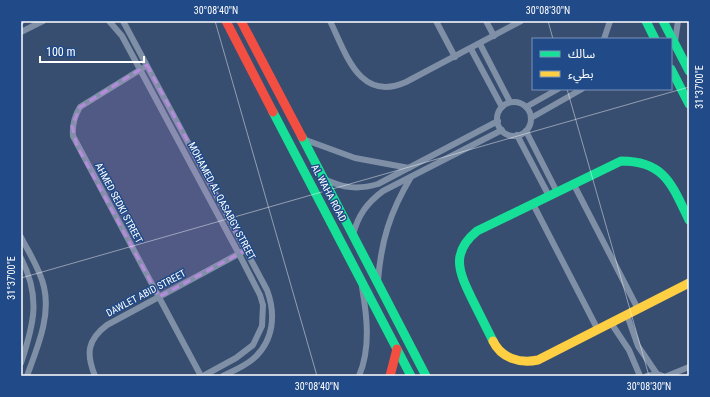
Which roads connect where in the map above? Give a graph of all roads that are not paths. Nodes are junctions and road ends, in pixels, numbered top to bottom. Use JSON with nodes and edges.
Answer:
{"nodes":[{"id":1,"x":43,"y":21,"type":"edge"},
{"id":2,"x":109,"y":21,"type":"edge"},
{"id":3,"x":123,"y":21,"type":"edge"},
{"id":4,"x":226,"y":21,"type":"edge"},
{"id":5,"x":330,"y":21,"type":"edge"},
{"id":6,"x":436,"y":21,"type":"edge"},
{"id":7,"x":486,"y":21,"type":"edge"},
{"id":8,"x":521,"y":21,"type":"edge"},
{"id":9,"x":610,"y":21,"type":"edge"},
{"id":10,"x":646,"y":21,"type":"edge"},
{"id":11,"x":663,"y":21,"type":"edge"},
{"id":12,"x":678,"y":21,"type":"edge"},
{"id":13,"x":242,"y":22,"type":"edge"},
{"id":14,"x":22,"y":33,"type":"edge"},
{"id":15,"x":494,"y":36,"type":"junction"},
{"id":16,"x":604,"y":38,"type":"edge"},
{"id":17,"x":652,"y":38,"type":"edge"},
{"id":18,"x":480,"y":44,"type":"junction"},
{"id":19,"x":676,"y":45,"type":"junction"},
{"id":20,"x":471,"y":49,"type":"junction"},
{"id":21,"x":455,"y":57,"type":"junction"},
{"id":22,"x":147,"y":65,"type":"junction"},
{"id":23,"x":140,"y":70,"type":"junction"},
{"id":24,"x":672,"y":71,"type":"edge"},
{"id":25,"x":689,"y":71,"type":"edge"},
{"id":26,"x":672,"y":85,"type":"edge"},
{"id":27,"x":681,"y":88,"type":"junction"},
{"id":28,"x":556,"y":90,"type":"edge"},
{"id":29,"x":580,"y":90,"type":"edge"},
{"id":30,"x":510,"y":102,"type":"junction"},
{"id":31,"x":689,"y":104,"type":"edge"},
{"id":32,"x":502,"y":107,"type":"junction"},
{"id":33,"x":526,"y":107,"type":"junction"},
{"id":34,"x":531,"y":118,"type":"junction"},
{"id":35,"x":498,"y":121,"type":"junction"},
{"id":36,"x":502,"y":130,"type":"junction"},
{"id":37,"x":526,"y":131,"type":"junction"},
{"id":38,"x":517,"y":135,"type":"junction"},
{"id":39,"x":303,"y":139,"type":"junction"},
{"id":40,"x":409,"y":168,"type":"junction"},
{"id":41,"x":412,"y":176,"type":"junction"},
{"id":42,"x":323,"y":178,"type":"junction"},
{"id":43,"x":573,"y":183,"type":"junction"},
{"id":44,"x":553,"y":194,"type":"junction"},
{"id":45,"x":533,"y":204,"type":"junction"},
{"id":46,"x":689,"y":220,"type":"edge"},
{"id":47,"x":352,"y":235,"type":"junction"},
{"id":48,"x":21,"y":237,"type":"edge"},
{"id":49,"x":246,"y":250,"type":"junction"},
{"id":50,"x":239,"y":254,"type":"junction"},
{"id":51,"x":21,"y":258,"type":"edge"},
{"id":52,"x":361,"y":280,"type":"junction"},
{"id":53,"x":378,"y":283,"type":"junction"},
{"id":54,"x":689,"y":283,"type":"edge"},
{"id":55,"x":159,"y":297,"type":"junction"},
{"id":56,"x":638,"y":309,"type":"junction"},
{"id":57,"x":627,"y":315,"type":"junction"},
{"id":58,"x":611,"y":323,"type":"junction"},
{"id":59,"x":598,"y":330,"type":"junction"},
{"id":60,"x":397,"y":349,"type":"junction"},
{"id":61,"x":21,"y":363,"type":"edge"},
{"id":62,"x":689,"y":367,"type":"edge"},
{"id":63,"x":425,"y":374,"type":"edge"},
{"id":64,"x":660,"y":375,"type":"edge"},
{"id":65,"x":27,"y":376,"type":"edge"},
{"id":66,"x":95,"y":376,"type":"edge"},
{"id":67,"x":202,"y":376,"type":"edge"},
{"id":68,"x":223,"y":376,"type":"edge"},
{"id":69,"x":359,"y":376,"type":"edge"},
{"id":70,"x":390,"y":376,"type":"edge"},
{"id":71,"x":413,"y":376,"type":"edge"},
{"id":72,"x":640,"y":376,"type":"edge"},
{"id":73,"x":647,"y":376,"type":"edge"},
{"id":74,"x":667,"y":376,"type":"edge"}],
"edges":[{"from":1,"to":14,"type":"street"},
{"from":2,"to":23,"type":"street","name":"MOHAMED AL QASABGY STREET"},
{"from":3,"to":22,"type":"street","name":"MOHAMED AL QASABGY STREET"},
{"from":4,"to":52,"type":"street","name":"AL WAHA ROAD"},
{"from":5,"to":21,"type":"street"},
{"from":6,"to":21,"type":"street"},
{"from":7,"to":15,"type":"street"},
{"from":8,"to":15,"type":"street"},
{"from":9,"to":16,"type":"street"},
{"from":10,"to":17,"type":"street"},
{"from":11,"to":19,"type":"street"},
{"from":12,"to":19,"type":"street"},
{"from":13,"to":39,"type":"street","name":"AL WAHA ROAD"},
{"from":15,"to":18,"type":"street"},
{"from":18,"to":20,"type":"street"},
{"from":18,"to":30,"type":"street"},
{"from":19,"to":25,"type":"street"},
{"from":20,"to":21,"type":"street"},
{"from":20,"to":32,"type":"street"},
{"from":22,"to":23,"type":"street","name":"AHMED SEDKI STREET"},
{"from":22,"to":49,"type":"street","name":"MOHAMED AL QASABGY STREET"},
{"from":23,"to":50,"type":"street","name":"MOHAMED AL QASABGY STREET"},
{"from":23,"to":55,"type":"street","name":"AHMED SEDKI STREET"},
{"from":24,"to":27,"type":"street"},
{"from":26,"to":27,"type":"street"},
{"from":27,"to":31,"type":"street"},
{"from":28,"to":33,"type":"street"},
{"from":29,"to":34,"type":"street"},
{"from":30,"to":32,"type":"street"},
{"from":30,"to":33,"type":"street"},
{"from":32,"to":35,"type":"street"},
{"from":33,"to":34,"type":"street"},
{"from":34,"to":37,"type":"street"},
{"from":35,"to":36,"type":"street"},
{"from":35,"to":40,"type":"street"},
{"from":36,"to":38,"type":"street"},
{"from":36,"to":41,"type":"street"},
{"from":37,"to":38,"type":"street"},
{"from":37,"to":44,"type":"street"},
{"from":38,"to":44,"type":"street"},
{"from":39,"to":40,"type":"street"},
{"from":39,"to":42,"type":"street","name":"AL WAHA ROAD"},
{"from":40,"to":42,"type":"street"},
{"from":41,"to":47,"type":"street"},
{"from":41,"to":53,"type":"street"},
{"from":42,"to":47,"type":"street","name":"AL WAHA ROAD"},
{"from":43,"to":44,"type":"street"},
{"from":43,"to":46,"type":"street"},
{"from":43,"to":56,"type":"street"},
{"from":44,"to":45,"type":"street"},
{"from":45,"to":59,"type":"street"},
{"from":45,"to":59,"type":"street"},
{"from":47,"to":53,"type":"street","name":"AL WAHA ROAD"},
{"from":48,"to":65,"type":"street"},
{"from":49,"to":50,"type":"street","name":"DAWLET ABID STREET"},
{"from":49,"to":68,"type":"street","name":"MOHAMED AL QASABGY STREET"},
{"from":50,"to":55,"type":"street","name":"DAWLET ABID STREET"},
{"from":50,"to":67,"type":"street","name":"MOHAMED AL QASABGY STREET"},
{"from":51,"to":61,"type":"street"},
{"from":52,"to":60,"type":"street","name":"AL WAHA ROAD"},
{"from":52,"to":69,"type":"street"},
{"from":53,"to":63,"type":"street","name":"AL WAHA ROAD"},
{"from":54,"to":56,"type":"street"},
{"from":55,"to":66,"type":"street","name":"DAWLET ABID STREET"},
{"from":55,"to":67,"type":"street","name":"AHMED SEDKI STREET"},
{"from":56,"to":57,"type":"street"},
{"from":57,"to":58,"type":"street"},
{"from":57,"to":64,"type":"street"},
{"from":58,"to":59,"type":"street"},
{"from":58,"to":72,"type":"street"},
{"from":60,"to":70,"type":"street"},
{"from":60,"to":71,"type":"street","name":"AL WAHA ROAD"},
{"from":62,"to":74,"type":"street"},
{"from":63,"to":71,"type":"street"},
{"from":64,"to":73,"type":"street"}]}
